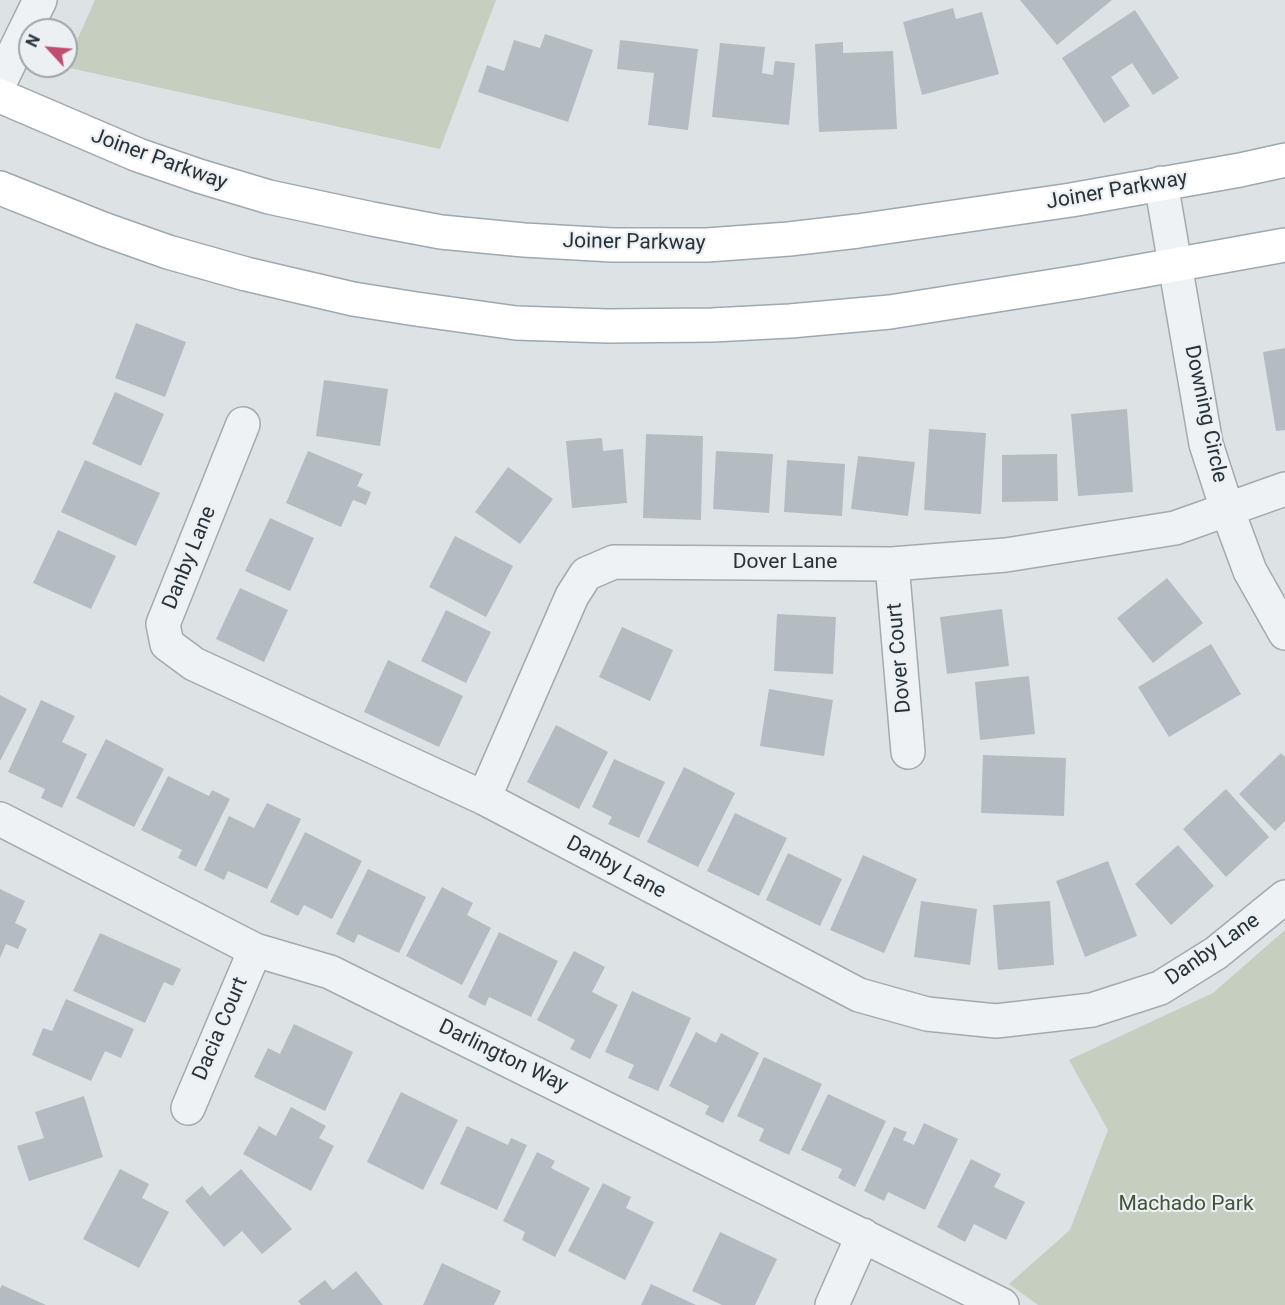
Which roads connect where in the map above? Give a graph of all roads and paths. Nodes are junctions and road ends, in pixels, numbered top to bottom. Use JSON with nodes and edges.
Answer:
{"nodes":[{"id":1,"x":40,"y":0,"type":"edge"},
{"id":2,"x":0,"y":82,"type":"edge"},
{"id":3,"x":0,"y":96,"type":"edge"},
{"id":4,"x":1285,"y":160,"type":"edge"},
{"id":5,"x":1161,"y":183,"type":"junction"},
{"id":6,"x":0,"y":188,"type":"edge"},
{"id":7,"x":1285,"y":245,"type":"edge"},
{"id":8,"x":1175,"y":266,"type":"junction"},
{"id":9,"x":243,"y":424,"type":"dead end"},
{"id":10,"x":1285,"y":489,"type":"edge"},
{"id":11,"x":1227,"y":509,"type":"junction"},
{"id":12,"x":892,"y":564,"type":"junction"},
{"id":13,"x":1285,"y":633,"type":"edge"},
{"id":14,"x":908,"y":752,"type":"dead end"},
{"id":15,"x":484,"y":798,"type":"junction"},
{"id":16,"x":0,"y":819,"type":"edge"},
{"id":17,"x":1285,"y":897,"type":"edge"},
{"id":18,"x":255,"y":950,"type":"junction"},
{"id":19,"x":188,"y":1108,"type":"dead end"},
{"id":20,"x":863,"y":1235,"type":"junction"},
{"id":21,"x":832,"y":1305,"type":"edge"},
{"id":22,"x":1002,"y":1305,"type":"edge"}],
"edges":[{"from":1,"to":2,"type":"street"},
{"from":3,"to":5,"type":"main road","name":"Joiner Parkway"},
{"from":4,"to":5,"type":"main road","name":"Joiner Parkway"},
{"from":5,"to":8,"type":"street","name":"Downing Circle"},
{"from":6,"to":8,"type":"main road"},
{"from":7,"to":8,"type":"main road"},
{"from":8,"to":11,"type":"street","name":"Downing Circle"},
{"from":9,"to":15,"type":"street","name":"Danby Lane"},
{"from":10,"to":11,"type":"street","name":"Dover Lane"},
{"from":11,"to":12,"type":"street","name":"Dover Lane"},
{"from":11,"to":13,"type":"street","name":"Downing Circle"},
{"from":12,"to":14,"type":"street","name":"Dover Court"},
{"from":12,"to":15,"type":"street","name":"Dover Lane"},
{"from":15,"to":17,"type":"street","name":"Danby Lane"},
{"from":16,"to":18,"type":"street","name":"Darlington Way"},
{"from":18,"to":19,"type":"street","name":"Dacia Court"},
{"from":18,"to":20,"type":"street","name":"Darlington Way"},
{"from":20,"to":21,"type":"street"},
{"from":20,"to":22,"type":"street","name":"Darlington Way"}]}
